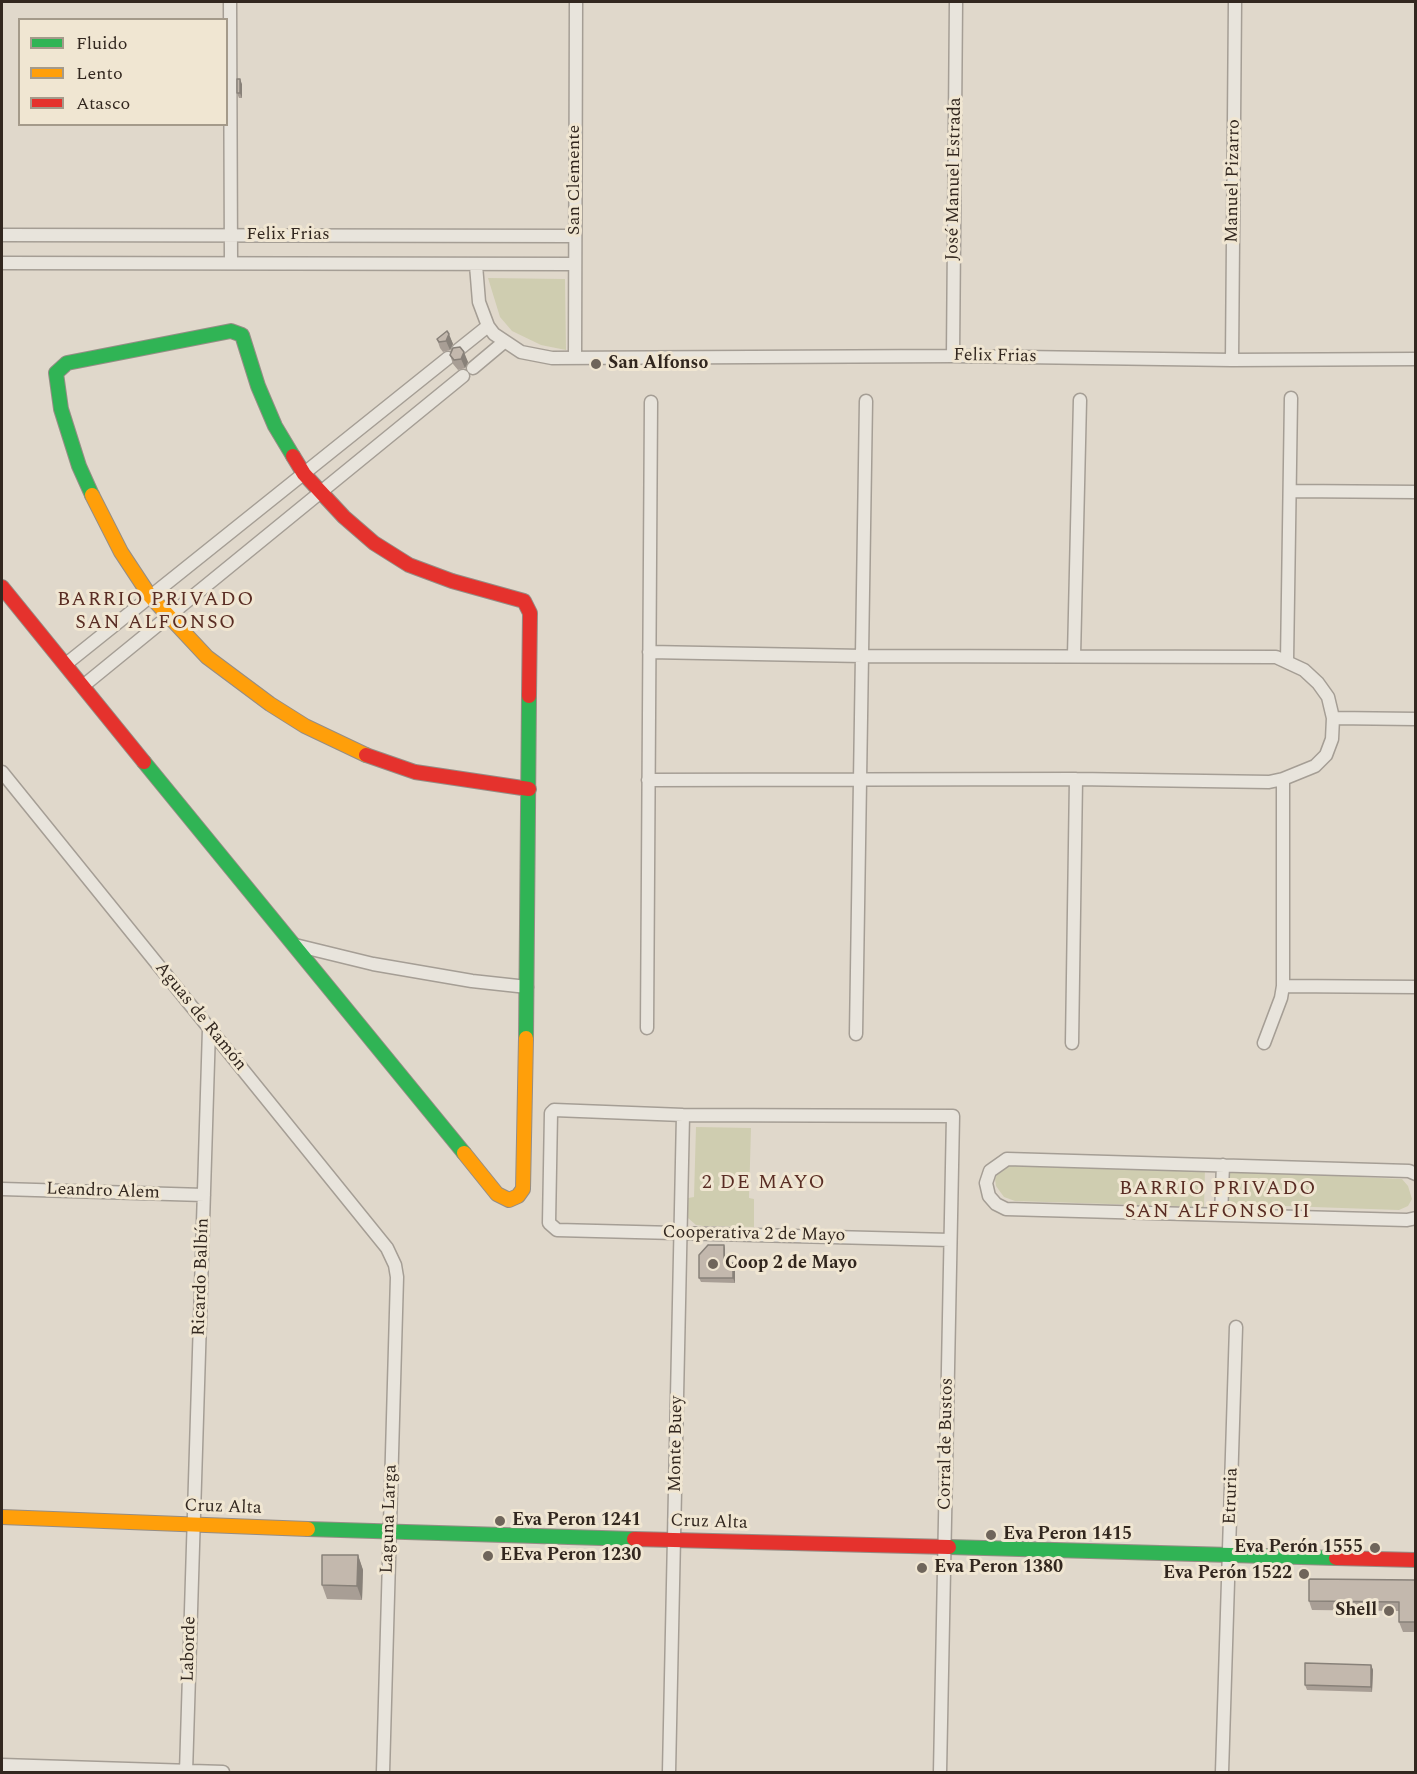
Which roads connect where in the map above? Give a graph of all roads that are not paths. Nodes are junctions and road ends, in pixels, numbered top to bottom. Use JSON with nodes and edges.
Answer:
{"nodes":[{"id":1,"x":230,"y":2,"type":"edge"},
{"id":2,"x":576,"y":2,"type":"edge"},
{"id":3,"x":956,"y":2,"type":"edge"},
{"id":4,"x":1235,"y":2,"type":"edge"},
{"id":5,"x":2,"y":235,"type":"edge"},
{"id":6,"x":231,"y":235,"type":"junction"},
{"id":7,"x":575,"y":236,"type":"junction"},
{"id":8,"x":2,"y":262,"type":"edge"},
{"id":9,"x":231,"y":263,"type":"junction"},
{"id":10,"x":574,"y":264,"type":"junction"},
{"id":11,"x":476,"y":265,"type":"junction"},
{"id":12,"x":488,"y":326,"type":"junction"},
{"id":13,"x":504,"y":342,"type":"junction"},
{"id":14,"x":953,"y":356,"type":"junction"},
{"id":15,"x":575,"y":358,"type":"junction"},
{"id":16,"x":1416,"y":359,"type":"edge"},
{"id":17,"x":1232,"y":360,"type":"junction"},
{"id":18,"x":1291,"y":398,"type":"dead end"},
{"id":19,"x":1080,"y":400,"type":"dead end"},
{"id":20,"x":866,"y":401,"type":"dead end"},
{"id":21,"x":651,"y":402,"type":"dead end"},
{"id":22,"x":304,"y":474,"type":"junction"},
{"id":23,"x":1291,"y":491,"type":"junction"},
{"id":24,"x":1416,"y":492,"type":"edge"},
{"id":25,"x":320,"y":493,"type":"junction"},
{"id":26,"x":2,"y":587,"type":"edge"},
{"id":27,"x":150,"y":596,"type":"junction"},
{"id":28,"x":168,"y":618,"type":"junction"},
{"id":29,"x":649,"y":652,"type":"junction"},
{"id":30,"x":863,"y":656,"type":"junction"},
{"id":31,"x":1074,"y":656,"type":"junction"},
{"id":32,"x":1287,"y":661,"type":"junction"},
{"id":33,"x":66,"y":664,"type":"junction"},
{"id":34,"x":83,"y":686,"type":"junction"},
{"id":35,"x":1334,"y":718,"type":"junction"},
{"id":36,"x":1416,"y":719,"type":"edge"},
{"id":37,"x":2,"y":772,"type":"edge"},
{"id":38,"x":1076,"y":779,"type":"junction"},
{"id":39,"x":1283,"y":779,"type":"junction"},
{"id":40,"x":648,"y":780,"type":"junction"},
{"id":41,"x":861,"y":780,"type":"junction"},
{"id":42,"x":529,"y":789,"type":"junction"},
{"id":43,"x":295,"y":945,"type":"junction"},
{"id":44,"x":1283,"y":986,"type":"junction"},
{"id":45,"x":527,"y":987,"type":"junction"},
{"id":46,"x":1416,"y":987,"type":"edge"},
{"id":47,"x":647,"y":1028,"type":"dead end"},
{"id":48,"x":209,"y":1029,"type":"junction"},
{"id":49,"x":856,"y":1034,"type":"dead end"},
{"id":50,"x":1072,"y":1043,"type":"dead end"},
{"id":51,"x":1264,"y":1043,"type":"dead end"},
{"id":52,"x":683,"y":1115,"type":"junction"},
{"id":53,"x":1223,"y":1165,"type":"junction"},
{"id":54,"x":1416,"y":1174,"type":"edge"},
{"id":55,"x":2,"y":1189,"type":"edge"},
{"id":56,"x":204,"y":1195,"type":"junction"},
{"id":57,"x":1221,"y":1215,"type":"junction"},
{"id":58,"x":1416,"y":1218,"type":"edge"},
{"id":59,"x":680,"y":1234,"type":"junction"},
{"id":60,"x":950,"y":1240,"type":"junction"},
{"id":61,"x":395,"y":1265,"type":"joint"},
{"id":62,"x":1236,"y":1326,"type":"dead end"},
{"id":63,"x":2,"y":1517,"type":"edge"},
{"id":64,"x":194,"y":1525,"type":"junction"},
{"id":65,"x":389,"y":1532,"type":"junction"},
{"id":66,"x":675,"y":1540,"type":"junction"},
{"id":67,"x":946,"y":1548,"type":"junction"},
{"id":68,"x":1230,"y":1554,"type":"junction"},
{"id":69,"x":1416,"y":1560,"type":"edge"},
{"id":70,"x":2,"y":1765,"type":"edge"},
{"id":71,"x":186,"y":1772,"type":"edge"},
{"id":72,"x":223,"y":1773,"type":"edge"},
{"id":73,"x":383,"y":1773,"type":"edge"},
{"id":74,"x":669,"y":1773,"type":"edge"},
{"id":75,"x":940,"y":1773,"type":"edge"},
{"id":76,"x":1222,"y":1773,"type":"edge"}],
"edges":[{"from":1,"to":6,"type":"street"},
{"from":2,"to":7,"type":"street","name":"San Clemente"},
{"from":3,"to":14,"type":"street","name":"José Manuel Estrada"},
{"from":4,"to":17,"type":"street","name":"Manuel Pizarro"},
{"from":5,"to":6,"type":"street","name":"Felix Frias"},
{"from":6,"to":7,"type":"street","name":"Felix Frias"},
{"from":6,"to":9,"type":"street"},
{"from":7,"to":10,"type":"street","name":"San Clemente"},
{"from":8,"to":9,"type":"street","name":"Felix Frias"},
{"from":9,"to":11,"type":"street","name":"Felix Frias"},
{"from":10,"to":11,"type":"street","name":"Felix Frias"},
{"from":10,"to":15,"type":"street","name":"San Clemente"},
{"from":11,"to":12,"type":"street"},
{"from":12,"to":13,"type":"street","name":"Felix Frias"},
{"from":12,"to":22,"type":"street"},
{"from":13,"to":15,"type":"street","name":"Felix Frias"},
{"from":13,"to":25,"type":"street"},
{"from":14,"to":15,"type":"street","name":"Felix Frias"},
{"from":14,"to":17,"type":"street","name":"Felix Frias"},
{"from":16,"to":17,"type":"street","name":"Felix Frias"},
{"from":18,"to":23,"type":"street"},
{"from":19,"to":31,"type":"street"},
{"from":20,"to":30,"type":"street"},
{"from":21,"to":29,"type":"street"},
{"from":22,"to":25,"type":"street"},
{"from":22,"to":27,"type":"street"},
{"from":22,"to":27,"type":"street"},
{"from":23,"to":24,"type":"street"},
{"from":23,"to":32,"type":"street"},
{"from":25,"to":28,"type":"street"},
{"from":25,"to":42,"type":"street"},
{"from":26,"to":33,"type":"street"},
{"from":27,"to":28,"type":"street"},
{"from":27,"to":33,"type":"street"},
{"from":28,"to":34,"type":"street"},
{"from":28,"to":42,"type":"street"},
{"from":29,"to":30,"type":"street"},
{"from":29,"to":40,"type":"street"},
{"from":30,"to":31,"type":"street"},
{"from":30,"to":41,"type":"street"},
{"from":31,"to":32,"type":"street"},
{"from":32,"to":35,"type":"street"},
{"from":33,"to":34,"type":"street"},
{"from":34,"to":43,"type":"street"},
{"from":35,"to":36,"type":"street"},
{"from":35,"to":39,"type":"street"},
{"from":37,"to":48,"type":"street","name":"Aguas de Ramón"},
{"from":38,"to":39,"type":"street"},
{"from":38,"to":41,"type":"street"},
{"from":38,"to":50,"type":"street"},
{"from":39,"to":44,"type":"street"},
{"from":40,"to":41,"type":"street"},
{"from":40,"to":47,"type":"street"},
{"from":41,"to":49,"type":"street"},
{"from":42,"to":45,"type":"street"},
{"from":43,"to":45,"type":"street"},
{"from":43,"to":45,"type":"street"},
{"from":44,"to":46,"type":"street"},
{"from":44,"to":51,"type":"street"},
{"from":48,"to":56,"type":"street","name":"Ricardo Balbín"},
{"from":48,"to":61,"type":"street","name":"Aguas de Ramón"},
{"from":52,"to":59,"type":"street","name":"Monte Buey"},
{"from":52,"to":59,"type":"street","name":"Cooperativa 2 de Mayo"},
{"from":52,"to":60,"type":"street","name":"Corral de Bustos"},
{"from":53,"to":54,"type":"street"},
{"from":53,"to":57,"type":"street"},
{"from":53,"to":57,"type":"street"},
{"from":55,"to":56,"type":"street","name":"Leandro Alem"},
{"from":56,"to":64,"type":"street","name":"Ricardo Balbín"},
{"from":57,"to":58,"type":"street"},
{"from":59,"to":60,"type":"street","name":"Cooperativa 2 de Mayo"},
{"from":59,"to":66,"type":"street","name":"Monte Buey"},
{"from":60,"to":67,"type":"street","name":"Corral de Bustos"},
{"from":61,"to":65,"type":"street","name":"Laguna Larga"},
{"from":62,"to":68,"type":"street","name":"Etruria"},
{"from":63,"to":64,"type":"street","name":"Cruz Alta"},
{"from":64,"to":65,"type":"street","name":"Cruz Alta"},
{"from":64,"to":71,"type":"street","name":"Laborde"},
{"from":65,"to":66,"type":"street","name":"Cruz Alta"},
{"from":65,"to":73,"type":"street","name":"Laguna Larga"},
{"from":66,"to":67,"type":"street","name":"Cruz Alta"},
{"from":66,"to":74,"type":"street","name":"Monte Buey"},
{"from":67,"to":68,"type":"street","name":"Cruz Alta"},
{"from":67,"to":75,"type":"street","name":"Corral de Bustos"},
{"from":68,"to":69,"type":"street","name":"Cruz Alta"},
{"from":68,"to":76,"type":"street","name":"Etruria"},
{"from":70,"to":71,"type":"street"},
{"from":71,"to":72,"type":"street"}]}
